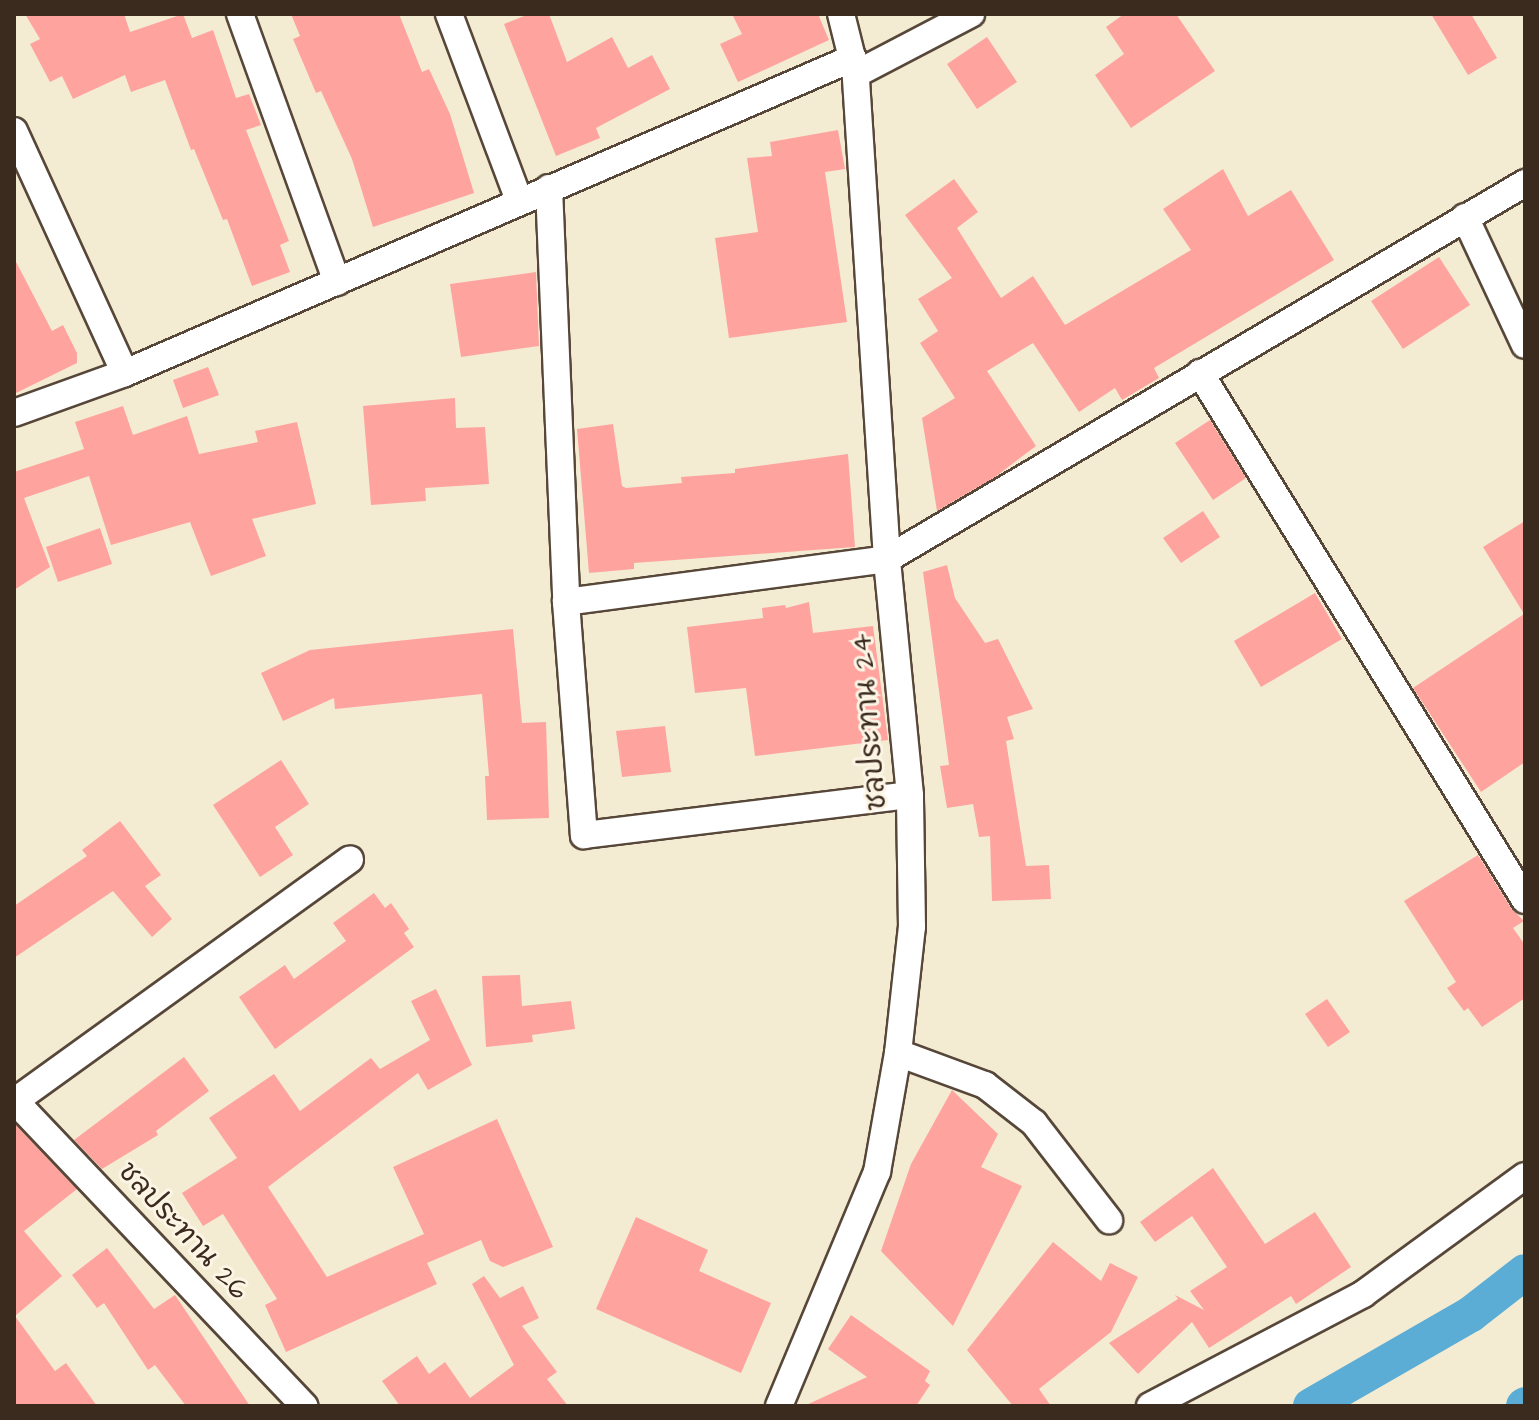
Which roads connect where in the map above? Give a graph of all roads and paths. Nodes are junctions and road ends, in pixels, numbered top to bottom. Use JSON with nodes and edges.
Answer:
{"nodes":[{"id":1,"x":240,"y":14,"type":"edge"},
{"id":2,"x":449,"y":14,"type":"edge"},
{"id":3,"x":841,"y":14,"type":"edge"},
{"id":4,"x":971,"y":14,"type":"edge"},
{"id":5,"x":855,"y":66,"type":"junction"},
{"id":6,"x":14,"y":131,"type":"edge"},
{"id":7,"x":1525,"y":183,"type":"edge"},
{"id":8,"x":549,"y":188,"type":"junction"},
{"id":9,"x":519,"y":200,"type":"junction"},
{"id":10,"x":1465,"y":217,"type":"junction"},
{"id":11,"x":337,"y":282,"type":"junction"},
{"id":12,"x":1525,"y":345,"type":"edge"},
{"id":13,"x":125,"y":373,"type":"junction"},
{"id":14,"x":1200,"y":373,"type":"junction"},
{"id":15,"x":14,"y":413,"type":"edge"},
{"id":16,"x":887,"y":559,"type":"junction"},
{"id":17,"x":566,"y":602,"type":"junction"},
{"id":18,"x":910,"y":795,"type":"junction"},
{"id":19,"x":350,"y":859,"type":"dead end"},
{"id":20,"x":1525,"y":900,"type":"edge"},
{"id":21,"x":898,"y":1053,"type":"junction"},
{"id":22,"x":14,"y":1100,"type":"edge"},
{"id":23,"x":1525,"y":1176,"type":"edge"},
{"id":24,"x":1109,"y":1220,"type":"dead end"},
{"id":25,"x":304,"y":1406,"type":"edge"},
{"id":26,"x":779,"y":1406,"type":"edge"},
{"id":27,"x":1150,"y":1406,"type":"edge"}],
"edges":[{"from":1,"to":11,"type":"street"},
{"from":2,"to":9,"type":"street"},
{"from":3,"to":5,"type":"street","name":"ชลประทาน 24"},
{"from":4,"to":5,"type":"street"},
{"from":5,"to":8,"type":"street"},
{"from":5,"to":16,"type":"street","name":"ชลประทาน 24"},
{"from":6,"to":13,"type":"street"},
{"from":7,"to":10,"type":"street"},
{"from":8,"to":9,"type":"street"},
{"from":8,"to":17,"type":"street"},
{"from":9,"to":11,"type":"street"},
{"from":10,"to":12,"type":"street"},
{"from":10,"to":14,"type":"street"},
{"from":11,"to":13,"type":"street"},
{"from":13,"to":15,"type":"street"},
{"from":14,"to":16,"type":"street"},
{"from":14,"to":20,"type":"street"},
{"from":16,"to":17,"type":"street"},
{"from":16,"to":18,"type":"street","name":"ชลประทาน 24"},
{"from":17,"to":18,"type":"street"},
{"from":18,"to":21,"type":"street","name":"ชลประทาน 24"},
{"from":19,"to":22,"type":"street"},
{"from":21,"to":24,"type":"street"},
{"from":21,"to":26,"type":"street","name":"ชลประทาน 24"},
{"from":22,"to":25,"type":"street","name":"ชลประทาน 26"},
{"from":23,"to":27,"type":"street"}]}
